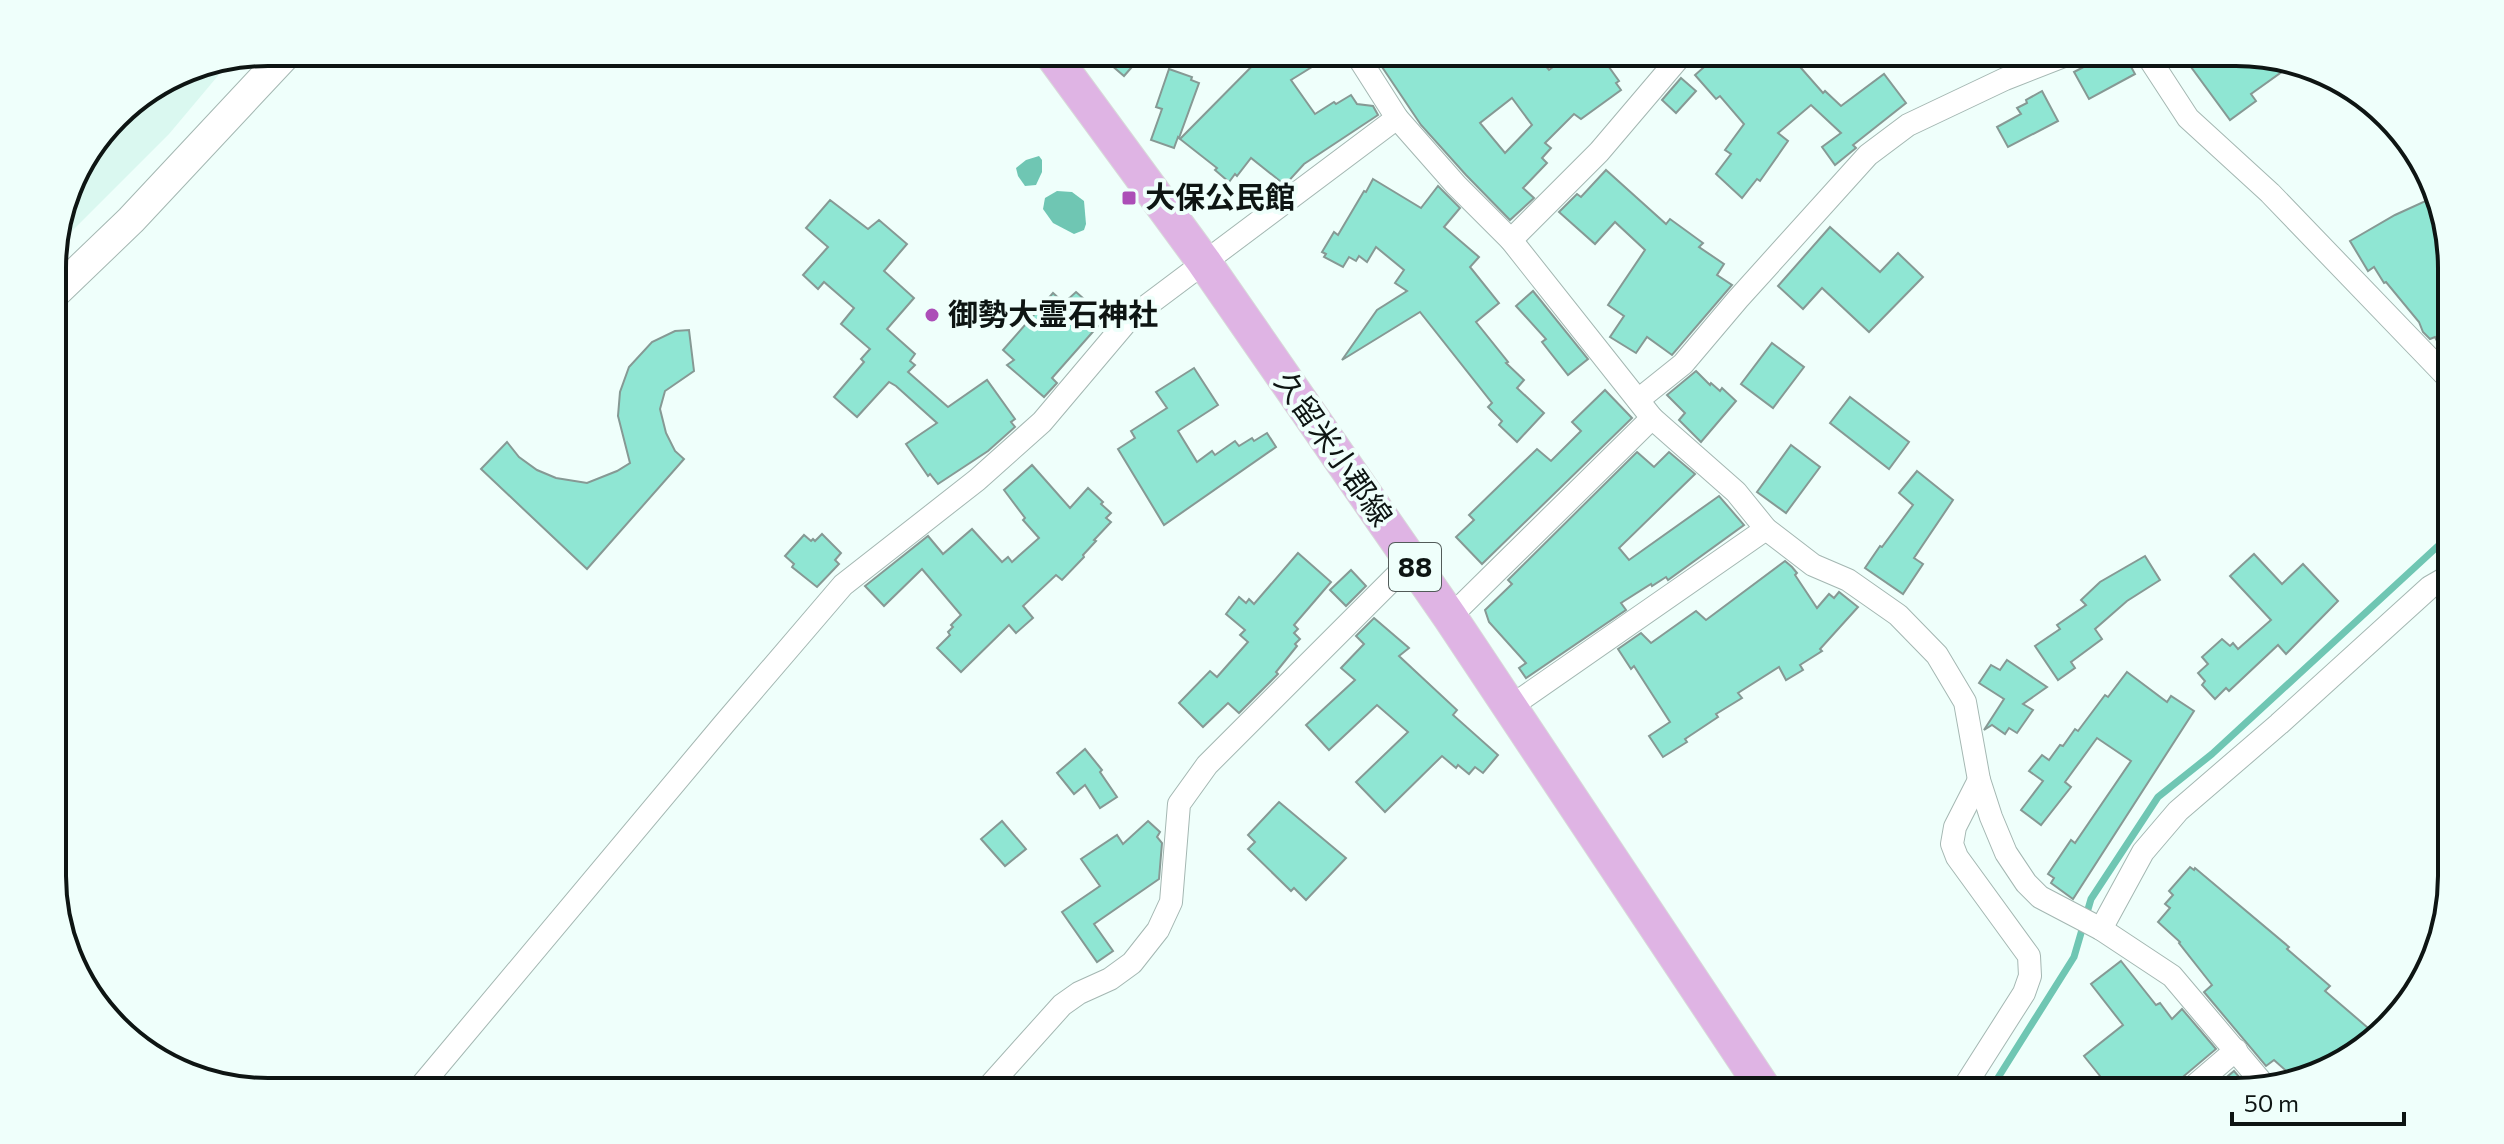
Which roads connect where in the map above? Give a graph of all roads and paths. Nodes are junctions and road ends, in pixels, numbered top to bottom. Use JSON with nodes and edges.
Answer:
{"nodes":[{"id":1,"x":275,"y":66,"type":"edge"},
{"id":2,"x":1060,"y":66,"type":"edge"},
{"id":3,"x":1364,"y":66,"type":"edge"},
{"id":4,"x":1672,"y":66,"type":"edge"},
{"id":5,"x":2038,"y":66,"type":"edge"},
{"id":6,"x":2154,"y":66,"type":"edge"},
{"id":7,"x":1397,"y":118,"type":"junction"},
{"id":8,"x":1511,"y":240,"type":"junction"},
{"id":9,"x":1204,"y":262,"type":"junction"},
{"id":10,"x":66,"y":282,"type":"edge"},
{"id":11,"x":2438,"y":367,"type":"edge"},
{"id":12,"x":1638,"y":400,"type":"junction"},
{"id":13,"x":1652,"y":418,"type":"junction"},
{"id":14,"x":1766,"y":529,"type":"junction"},
{"id":15,"x":1411,"y":561,"type":"junction"},
{"id":16,"x":2438,"y":582,"type":"edge"},
{"id":17,"x":1450,"y":617,"type":"junction"},
{"id":18,"x":1510,"y":707,"type":"junction"},
{"id":19,"x":1979,"y":780,"type":"junction"},
{"id":20,"x":2090,"y":923,"type":"junction"},
{"id":21,"x":2236,"y":1050,"type":"junction"},
{"id":22,"x":2258,"y":1077,"type":"edge"},
{"id":23,"x":428,"y":1078,"type":"edge"},
{"id":24,"x":997,"y":1078,"type":"edge"},
{"id":25,"x":1757,"y":1078,"type":"edge"},
{"id":26,"x":1970,"y":1078,"type":"edge"},
{"id":27,"x":2203,"y":1078,"type":"edge"}],
"edges":[{"from":1,"to":10,"type":"street"},
{"from":2,"to":9,"type":"main road","name":"久留米小郡線","number":"88"},
{"from":3,"to":7,"type":"street"},
{"from":4,"to":8,"type":"street"},
{"from":5,"to":12,"type":"street"},
{"from":6,"to":11,"type":"street"},
{"from":7,"to":8,"type":"street"},
{"from":7,"to":9,"type":"street"},
{"from":8,"to":12,"type":"street"},
{"from":9,"to":15,"type":"main road","name":"久留米小郡線","number":"88"},
{"from":9,"to":23,"type":"street"},
{"from":12,"to":13,"type":"street"},
{"from":13,"to":14,"type":"street"},
{"from":13,"to":17,"type":"street"},
{"from":14,"to":18,"type":"street"},
{"from":14,"to":19,"type":"street"},
{"from":15,"to":17,"type":"main road","name":"久留米小郡線","number":"88"},
{"from":15,"to":24,"type":"street"},
{"from":16,"to":20,"type":"street"},
{"from":17,"to":18,"type":"main road","name":"久留米小郡線","number":"88"},
{"from":18,"to":25,"type":"main road","name":"久留米小郡線","number":"88"},
{"from":19,"to":20,"type":"street"},
{"from":19,"to":26,"type":"street"},
{"from":20,"to":21,"type":"street"},
{"from":21,"to":22,"type":"street"},
{"from":21,"to":27,"type":"street"}]}
